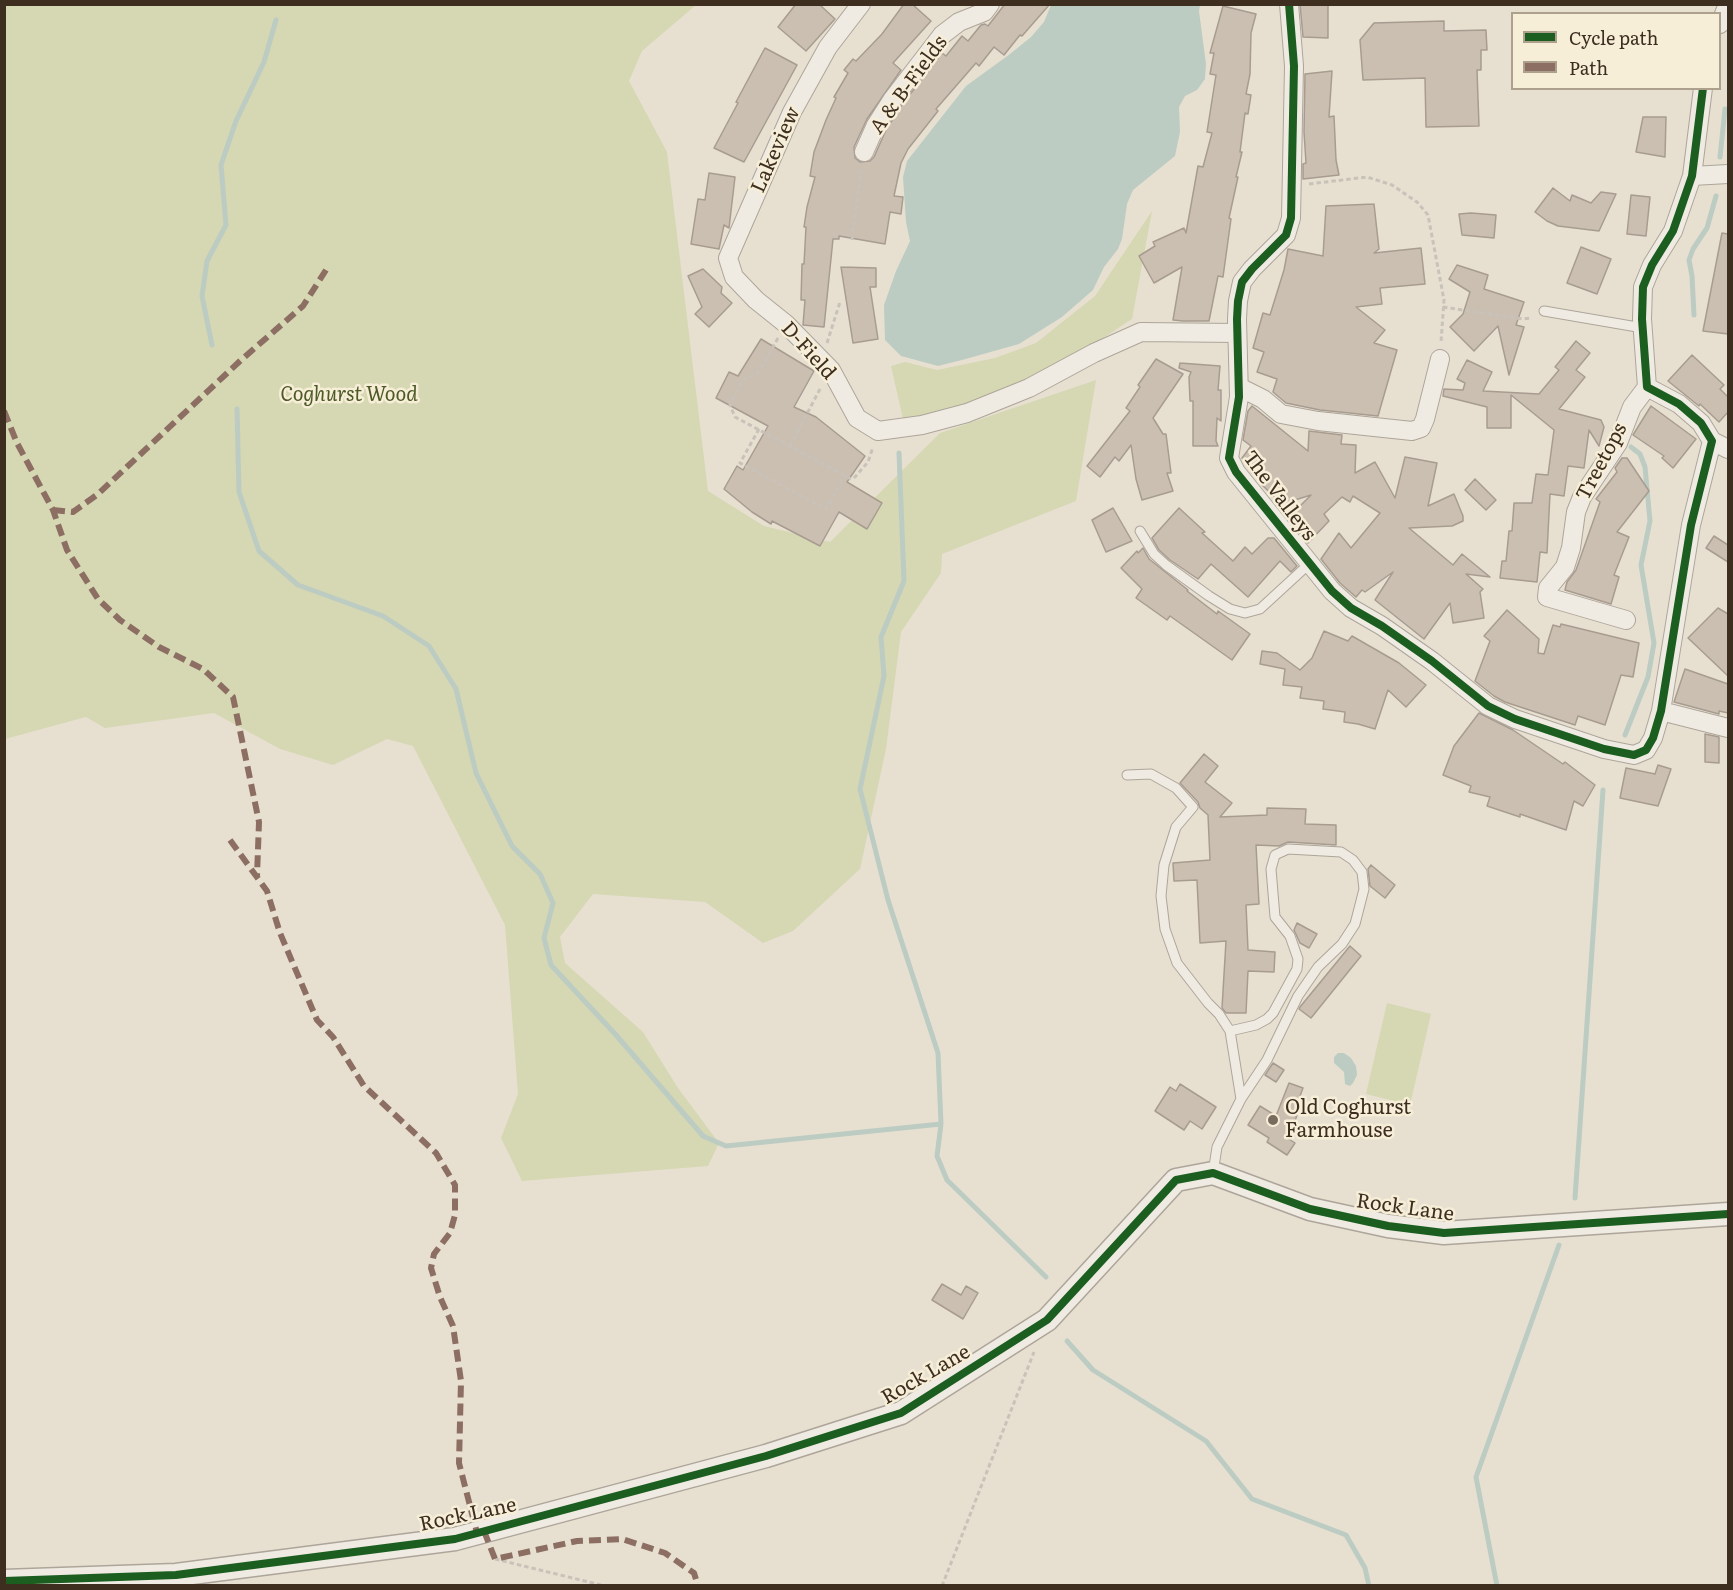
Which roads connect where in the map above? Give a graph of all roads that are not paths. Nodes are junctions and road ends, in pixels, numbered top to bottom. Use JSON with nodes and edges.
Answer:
{"nodes":[{"id":1,"x":861,"y":4,"type":"edge"},
{"id":2,"x":990,"y":4,"type":"edge"},
{"id":3,"x":1289,"y":4,"type":"edge"},
{"id":4,"x":1728,"y":4,"type":"edge"},
{"id":5,"x":1721,"y":20,"type":"edge"},
{"id":6,"x":1703,"y":90,"type":"edge"},
{"id":7,"x":864,"y":152,"type":"road end"},
{"id":8,"x":1728,"y":174,"type":"edge"},
{"id":9,"x":1692,"y":176,"type":"junction"},
{"id":10,"x":756,"y":300,"type":"joint"},
{"id":11,"x":1544,"y":310,"type":"road end"},
{"id":12,"x":1643,"y":328,"type":"junction"},
{"id":13,"x":1237,"y":333,"type":"junction"},
{"id":14,"x":1440,"y":359,"type":"road end"},
{"id":15,"x":1239,"y":387,"type":"junction"},
{"id":16,"x":1647,"y":387,"type":"junction"},
{"id":17,"x":1712,"y":441,"type":"junction"},
{"id":18,"x":1728,"y":449,"type":"edge"},
{"id":19,"x":1140,"y":531,"type":"dead end"},
{"id":20,"x":1309,"y":564,"type":"junction"},
{"id":21,"x":1626,"y":620,"type":"dead end"},
{"id":22,"x":1661,"y":711,"type":"junction"},
{"id":23,"x":1728,"y":728,"type":"edge"},
{"id":24,"x":1127,"y":775,"type":"dead end"},
{"id":25,"x":1230,"y":1031,"type":"junction"},
{"id":26,"x":1241,"y":1099,"type":"junction"},
{"id":27,"x":1213,"y":1173,"type":"junction"},
{"id":28,"x":1728,"y":1214,"type":"edge"},
{"id":29,"x":4,"y":1581,"type":"edge"}],
"edges":[{"from":1,"to":10,"type":"street","name":"Lakeview"},
{"from":2,"to":7,"type":"street","name":"A & B-Fields"},
{"from":3,"to":13,"type":"street","name":"The Valleys"},
{"from":4,"to":5,"type":"street"},
{"from":6,"to":9,"type":"street"},
{"from":8,"to":9,"type":"street"},
{"from":9,"to":12,"type":"street"},
{"from":10,"to":13,"type":"street","name":"D-Field"},
{"from":11,"to":12,"type":"lane"},
{"from":12,"to":16,"type":"street"},
{"from":13,"to":15,"type":"street","name":"The Valleys"},
{"from":14,"to":15,"type":"street"},
{"from":15,"to":20,"type":"street","name":"The Valleys"},
{"from":16,"to":17,"type":"street"},
{"from":16,"to":21,"type":"street","name":"Treetops"},
{"from":17,"to":18,"type":"street"},
{"from":17,"to":22,"type":"street","name":"The Valleys"},
{"from":19,"to":20,"type":"lane"},
{"from":20,"to":22,"type":"street","name":"The Valleys"},
{"from":22,"to":23,"type":"street"},
{"from":24,"to":25,"type":"lane"},
{"from":25,"to":26,"type":"lane"},
{"from":25,"to":26,"type":"lane"},
{"from":26,"to":27,"type":"lane"},
{"from":27,"to":28,"type":"street","name":"Rock Lane"},
{"from":27,"to":29,"type":"street","name":"Rock Lane"}]}
